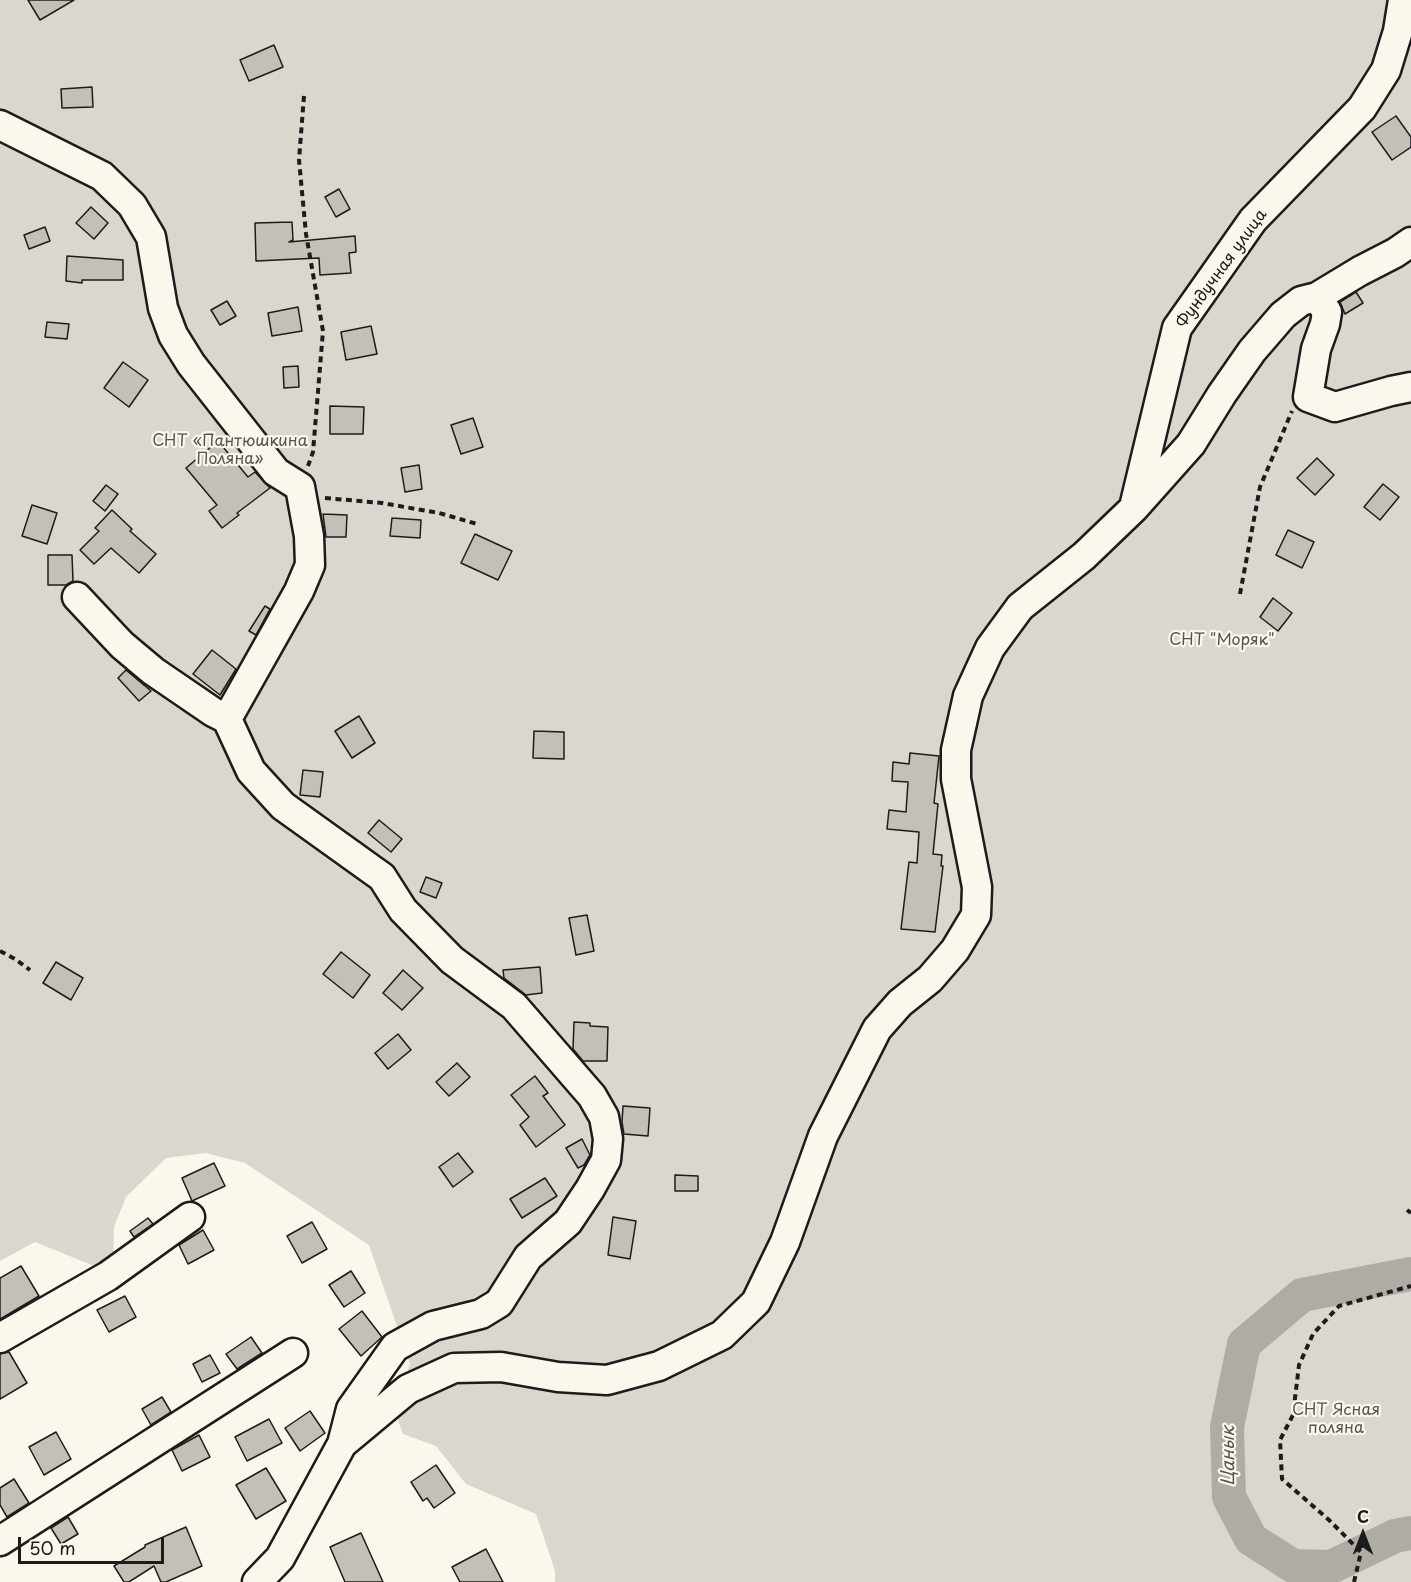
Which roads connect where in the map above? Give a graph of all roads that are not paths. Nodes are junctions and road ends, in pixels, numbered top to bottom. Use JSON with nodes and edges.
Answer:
{"nodes":[{"id":1,"x":1403,"y":0,"type":"edge"},
{"id":2,"x":0,"y":125,"type":"edge"},
{"id":3,"x":1411,"y":242,"type":"edge"},
{"id":4,"x":1317,"y":297,"type":"junction"},
{"id":5,"x":1411,"y":387,"type":"edge"},
{"id":6,"x":1134,"y":508,"type":"junction"},
{"id":7,"x":77,"y":597,"type":"dead end"},
{"id":8,"x":227,"y":719,"type":"junction"},
{"id":9,"x":190,"y":1217,"type":"dead end"},
{"id":10,"x":0,"y":1338,"type":"edge"},
{"id":11,"x":292,"y":1353,"type":"dead end"},
{"id":12,"x":342,"y":1444,"type":"junction"},
{"id":13,"x":0,"y":1541,"type":"edge"},
{"id":14,"x":257,"y":1582,"type":"edge"}],
"edges":[{"from":1,"to":6,"type":"street","name":"Фундучная улица"},
{"from":2,"to":8,"type":"street"},
{"from":3,"to":4,"type":"street"},
{"from":4,"to":5,"type":"street"},
{"from":4,"to":6,"type":"street"},
{"from":6,"to":12,"type":"street"},
{"from":7,"to":8,"type":"street"},
{"from":8,"to":12,"type":"street"},
{"from":9,"to":10,"type":"street"},
{"from":11,"to":13,"type":"street"},
{"from":12,"to":14,"type":"street"}]}
